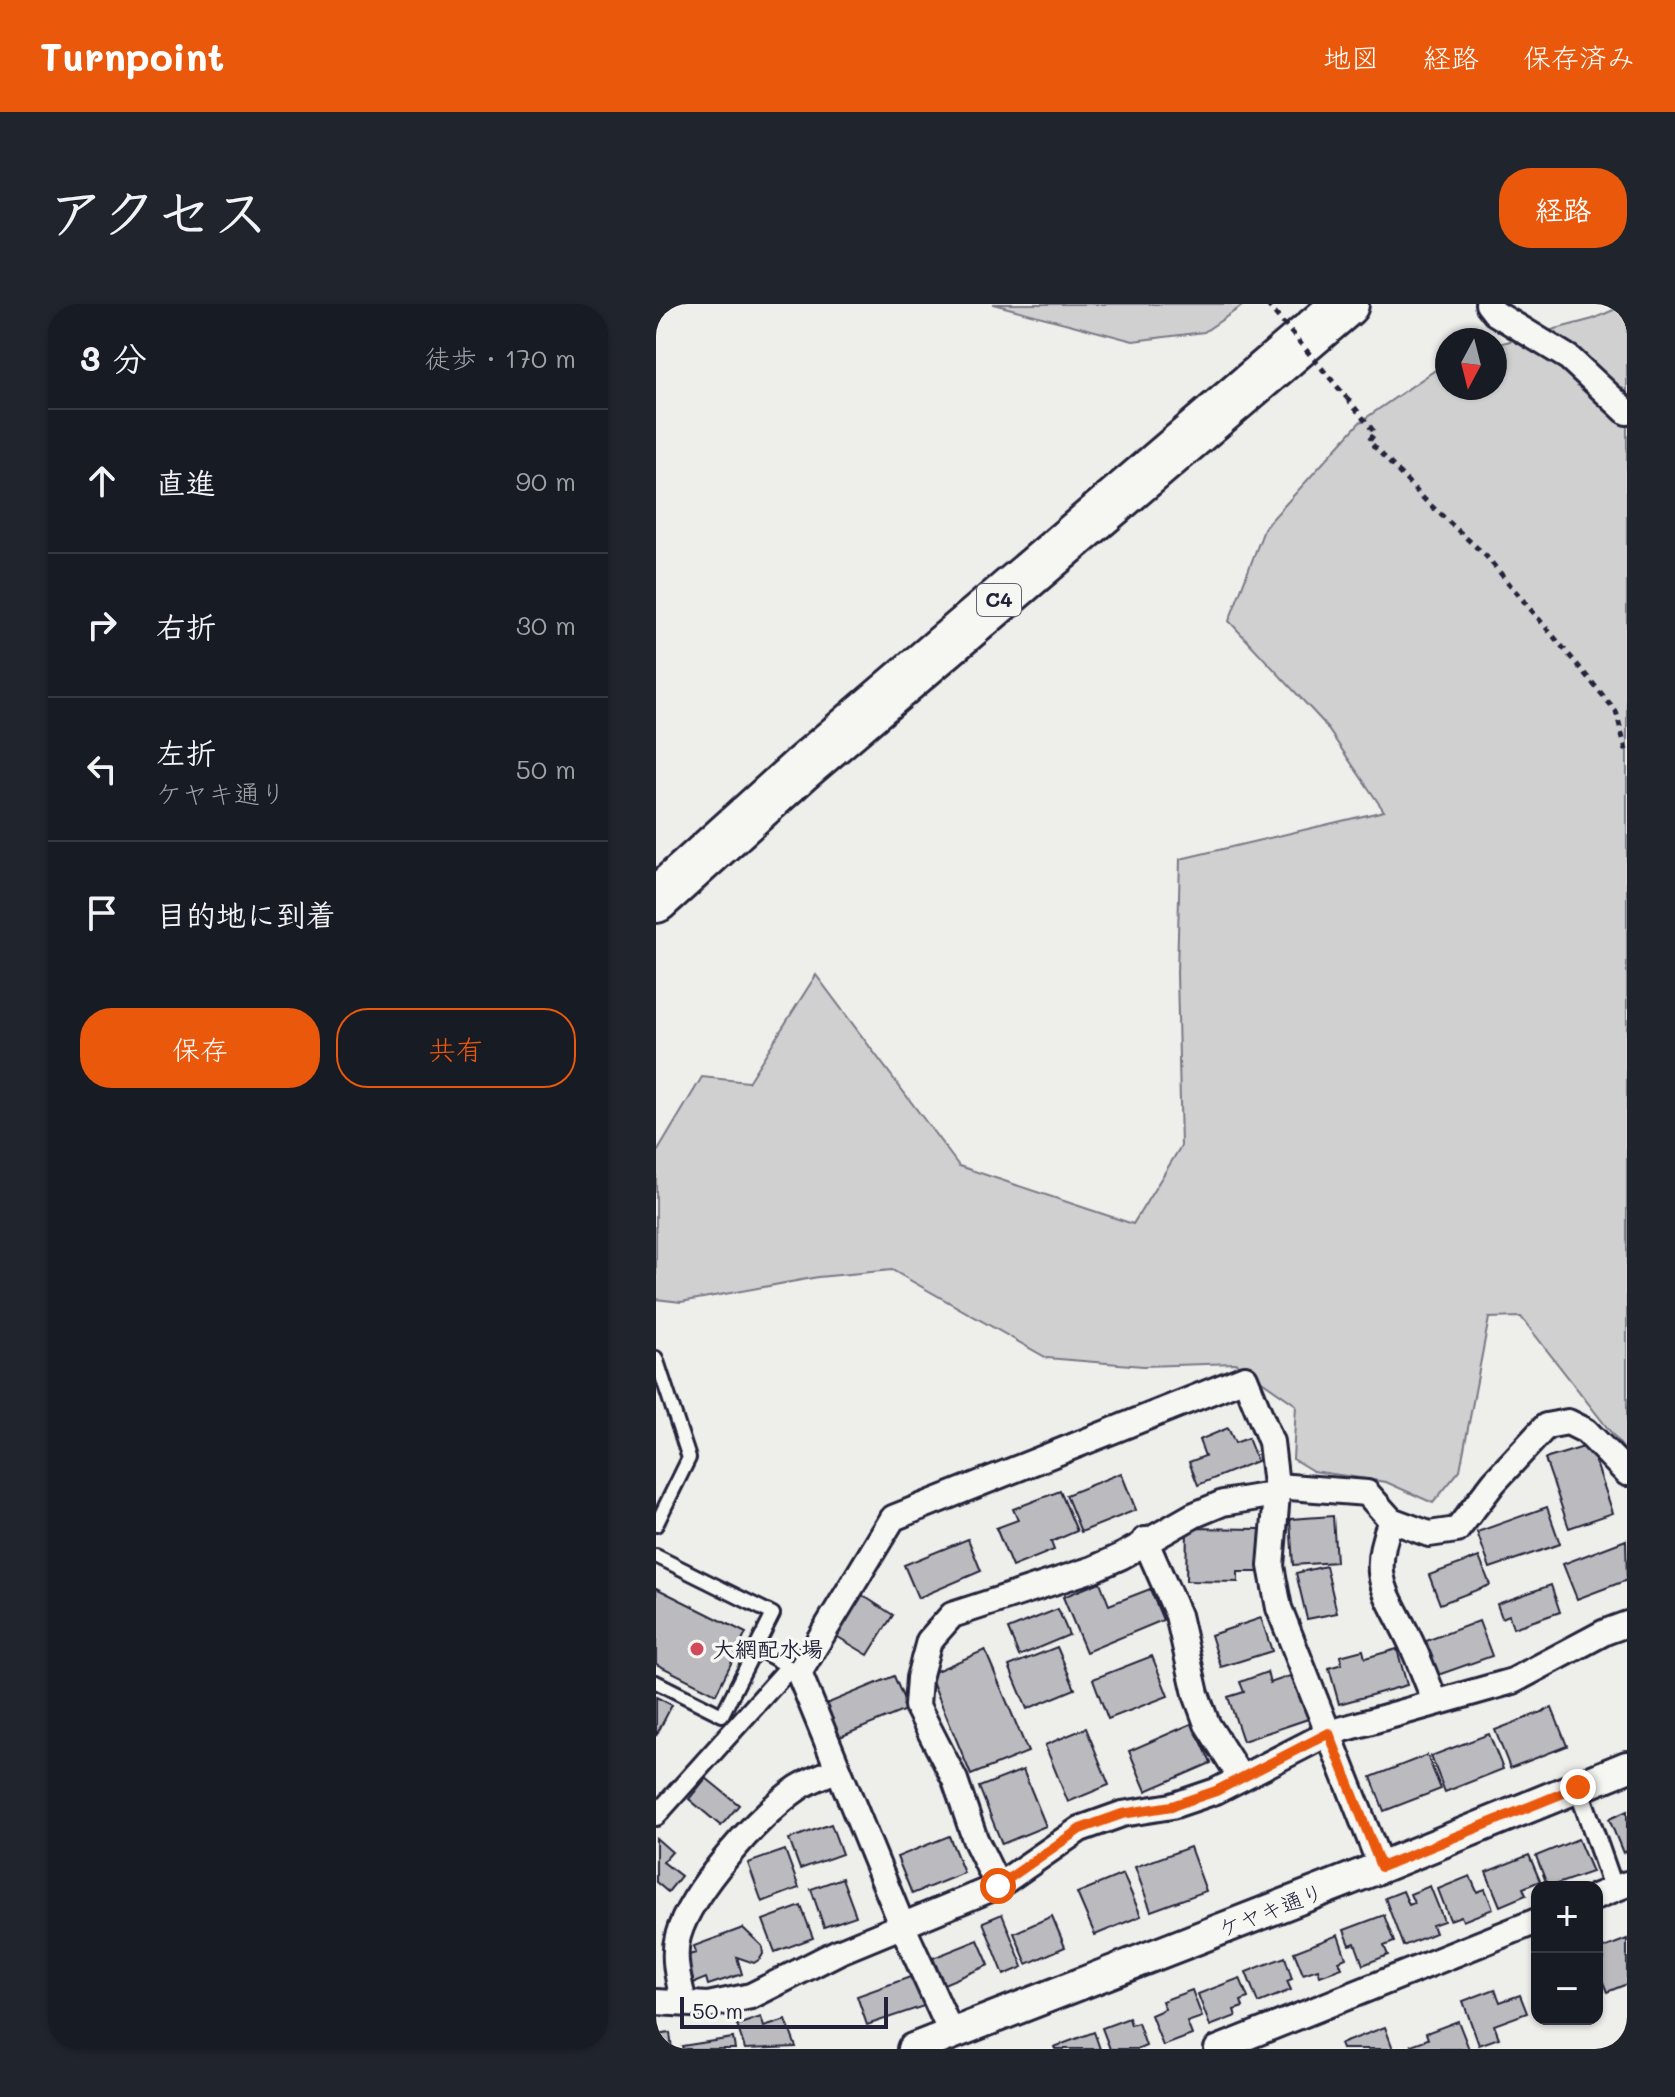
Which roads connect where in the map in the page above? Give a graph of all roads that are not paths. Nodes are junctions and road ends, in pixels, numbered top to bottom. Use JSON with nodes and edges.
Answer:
{"nodes":[{"id":1,"x":1346,"y":304,"type":"edge"},
{"id":2,"x":1488,"y":304,"type":"edge"},
{"id":3,"x":1627,"y":412,"type":"edge"},
{"id":4,"x":656,"y":900,"type":"edge"},
{"id":5,"x":656,"y":1358,"type":"edge"},
{"id":6,"x":656,"y":1394,"type":"edge"},
{"id":7,"x":670,"y":1400,"type":"junction"},
{"id":8,"x":1627,"y":1473,"type":"edge"},
{"id":9,"x":1277,"y":1490,"type":"junction"},
{"id":10,"x":1391,"y":1520,"type":"junction"},
{"id":11,"x":656,"y":1525,"type":"edge"},
{"id":12,"x":1145,"y":1540,"type":"junction"},
{"id":13,"x":656,"y":1556,"type":"edge"},
{"id":14,"x":1627,"y":1624,"type":"edge"},
{"id":15,"x":756,"y":1648,"type":"junction"},
{"id":16,"x":799,"y":1673,"type":"junction"},
{"id":17,"x":656,"y":1682,"type":"edge"},
{"id":18,"x":1435,"y":1701,"type":"junction"},
{"id":19,"x":1329,"y":1733,"type":"junction"},
{"id":20,"x":1627,"y":1767,"type":"edge"},
{"id":21,"x":838,"y":1769,"type":"junction"},
{"id":22,"x":1241,"y":1778,"type":"junction"},
{"id":23,"x":1578,"y":1787,"type":"junction"},
{"id":24,"x":656,"y":1816,"type":"edge"},
{"id":25,"x":1381,"y":1867,"type":"junction"},
{"id":26,"x":998,"y":1886,"type":"junction"},
{"id":27,"x":1613,"y":1890,"type":"edge"},
{"id":28,"x":1531,"y":1923,"type":"edge"},
{"id":29,"x":902,"y":1925,"type":"junction"},
{"id":30,"x":656,"y":2002,"type":"edge"},
{"id":31,"x":684,"y":2003,"type":"junction"},
{"id":32,"x":952,"y":2035,"type":"junction"},
{"id":33,"x":913,"y":2049,"type":"edge"},
{"id":34,"x":1217,"y":2049,"type":"edge"}],
"edges":[{"from":1,"to":4,"type":"highway","number":"C4"},
{"from":2,"to":3,"type":"street"},
{"from":5,"to":7,"type":"lane"},
{"from":6,"to":7,"type":"lane"},
{"from":7,"to":11,"type":"lane"},
{"from":8,"to":10,"type":"street"},
{"from":9,"to":10,"type":"street"},
{"from":9,"to":12,"type":"street"},
{"from":9,"to":16,"type":"street"},
{"from":9,"to":19,"type":"street"},
{"from":10,"to":18,"type":"street"},
{"from":12,"to":22,"type":"street"},
{"from":12,"to":26,"type":"street"},
{"from":13,"to":15,"type":"lane"},
{"from":14,"to":18,"type":"street"},
{"from":15,"to":16,"type":"lane"},
{"from":15,"to":17,"type":"lane"},
{"from":16,"to":21,"type":"street"},
{"from":16,"to":24,"type":"street"},
{"from":18,"to":19,"type":"street"},
{"from":19,"to":22,"type":"street"},
{"from":19,"to":25,"type":"street"},
{"from":20,"to":23,"type":"street","name":"ケヤキ通り"},
{"from":21,"to":29,"type":"street"},
{"from":21,"to":31,"type":"street"},
{"from":22,"to":26,"type":"street"},
{"from":23,"to":25,"type":"street","name":"ケヤキ通り"},
{"from":23,"to":27,"type":"street"},
{"from":25,"to":32,"type":"street","name":"ケヤキ通り"},
{"from":26,"to":29,"type":"street"},
{"from":28,"to":34,"type":"street"},
{"from":29,"to":31,"type":"street"},
{"from":29,"to":32,"type":"street"},
{"from":30,"to":31,"type":"street"},
{"from":32,"to":33,"type":"street","name":"ケヤキ通り"}]}
